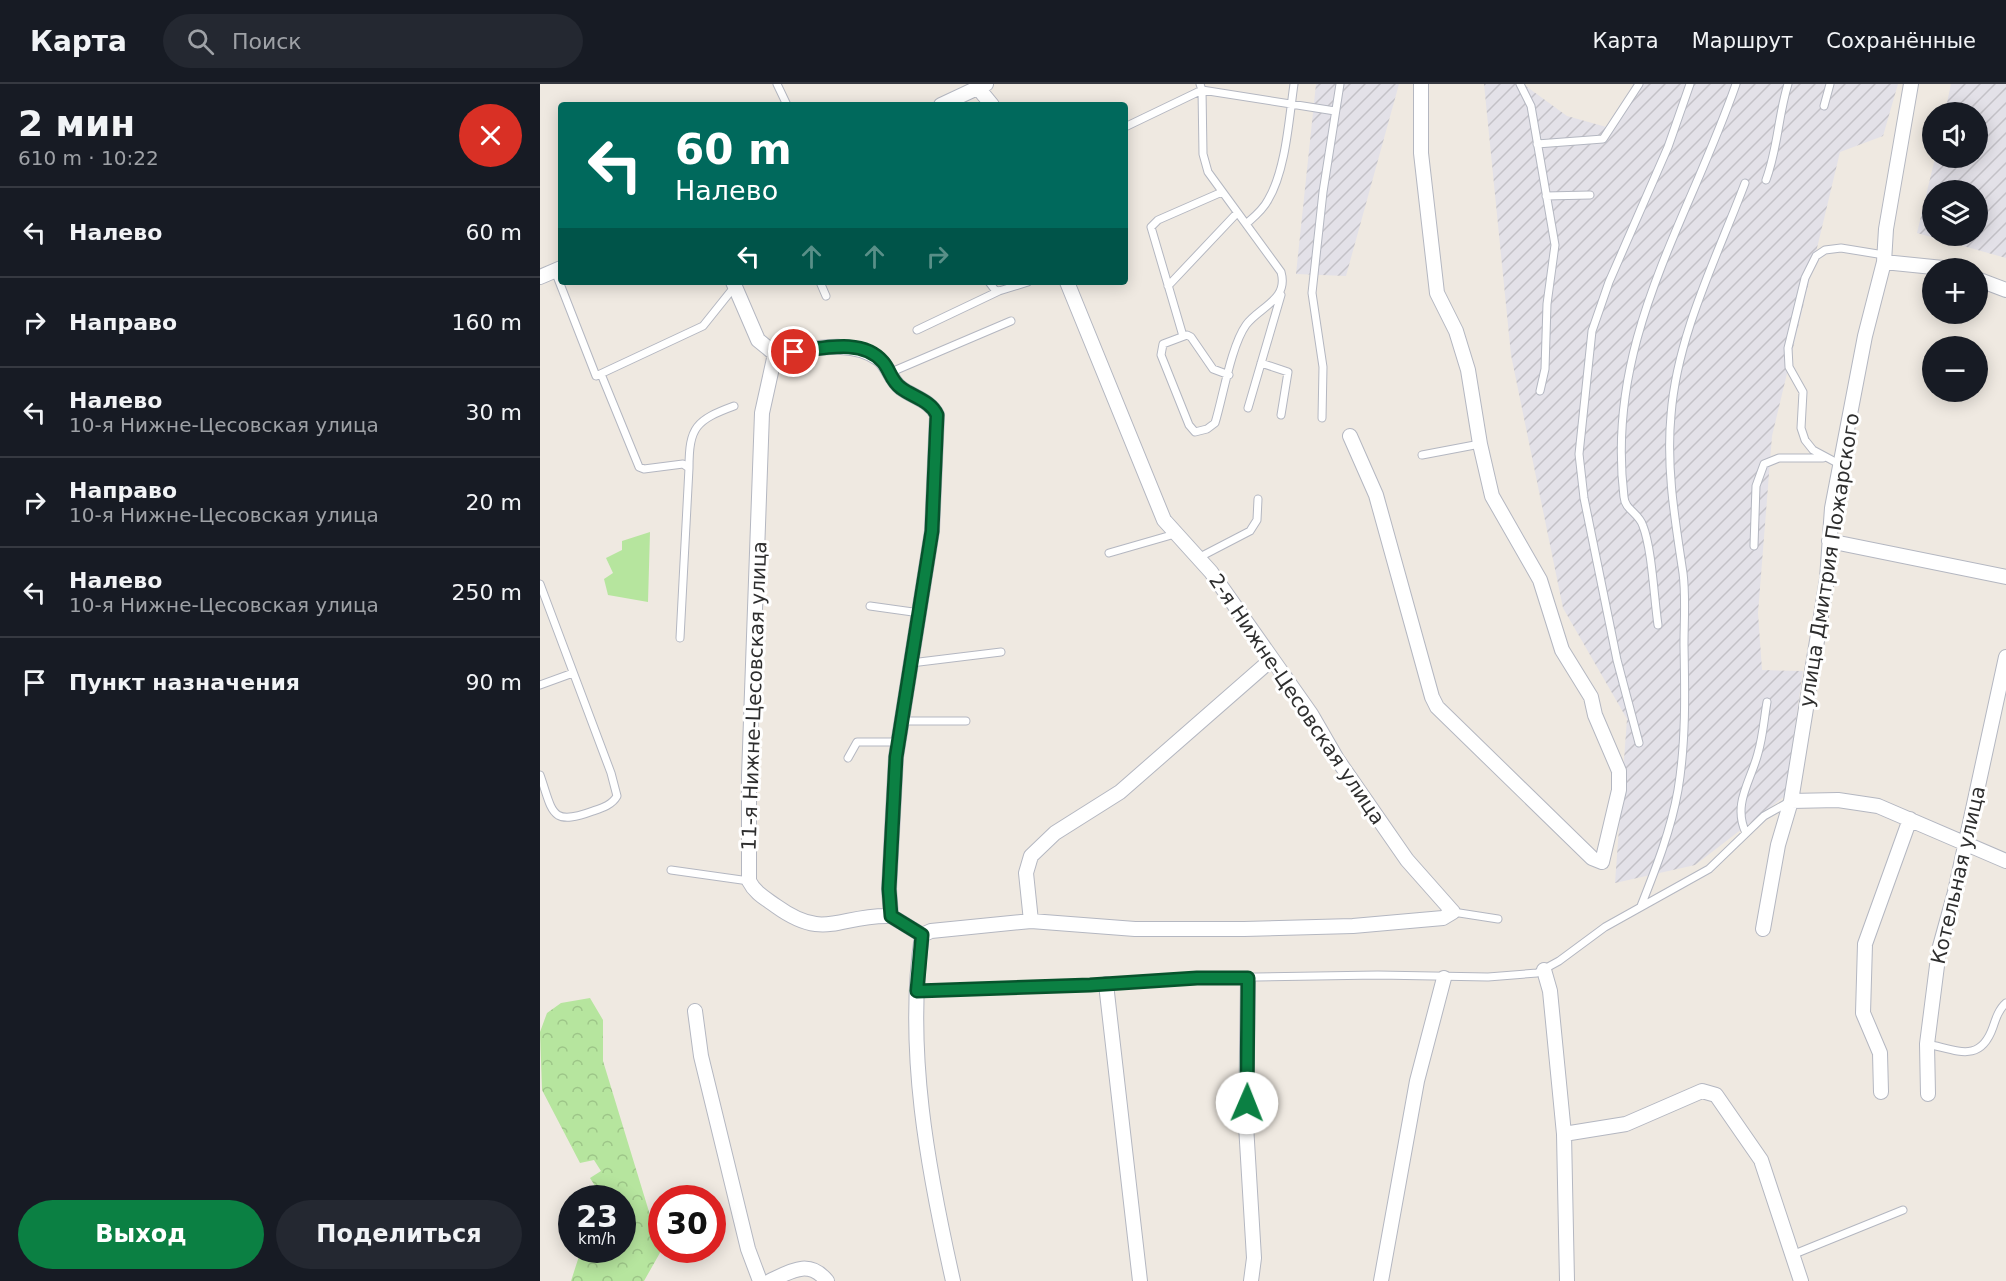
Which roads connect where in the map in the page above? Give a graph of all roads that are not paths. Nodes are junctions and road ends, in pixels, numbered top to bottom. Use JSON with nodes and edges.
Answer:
{"nodes":[{"id":1,"x":777,"y":84,"type":"edge"},
{"id":2,"x":1294,"y":84,"type":"edge"},
{"id":3,"x":1340,"y":84,"type":"edge"},
{"id":4,"x":1421,"y":84,"type":"edge"},
{"id":5,"x":1520,"y":84,"type":"edge"},
{"id":6,"x":1639,"y":84,"type":"edge"},
{"id":7,"x":1690,"y":84,"type":"edge"},
{"id":8,"x":1736,"y":84,"type":"edge"},
{"id":9,"x":1788,"y":84,"type":"edge"},
{"id":10,"x":1830,"y":84,"type":"edge"},
{"id":11,"x":1911,"y":84,"type":"edge"},
{"id":12,"x":982,"y":86,"type":"edge"},
{"id":13,"x":1201,"y":87,"type":"edge"},
{"id":14,"x":786,"y":102,"type":"edge"},
{"id":15,"x":947,"y":102,"type":"edge"},
{"id":16,"x":990,"y":102,"type":"edge"},
{"id":17,"x":1291,"y":106,"type":"junction"},
{"id":18,"x":1824,"y":106,"type":"dead end"},
{"id":19,"x":1335,"y":111,"type":"junction"},
{"id":20,"x":1128,"y":125,"type":"edge"},
{"id":21,"x":1537,"y":144,"type":"junction"},
{"id":22,"x":1766,"y":180,"type":"dead end"},
{"id":23,"x":1745,"y":183,"type":"dead end"},
{"id":24,"x":1222,"y":192,"type":"junction"},
{"id":25,"x":1590,"y":195,"type":"dead end"},
{"id":26,"x":1546,"y":196,"type":"junction"},
{"id":27,"x":1237,"y":213,"type":"junction"},
{"id":28,"x":1246,"y":224,"type":"junction"},
{"id":29,"x":1884,"y":258,"type":"junction"},
{"id":30,"x":1922,"y":264,"type":"edge"},
{"id":31,"x":558,"y":270,"type":"edge"},
{"id":32,"x":540,"y":277,"type":"edge"},
{"id":33,"x":1988,"y":282,"type":"edge"},
{"id":34,"x":563,"y":285,"type":"edge"},
{"id":35,"x":733,"y":285,"type":"edge"},
{"id":36,"x":734,"y":285,"type":"edge"},
{"id":37,"x":821,"y":285,"type":"edge"},
{"id":38,"x":991,"y":285,"type":"edge"},
{"id":39,"x":1018,"y":285,"type":"edge"},
{"id":40,"x":1068,"y":285,"type":"edge"},
{"id":41,"x":1168,"y":286,"type":"junction"},
{"id":42,"x":2006,"y":288,"type":"edge"},
{"id":43,"x":1282,"y":290,"type":"junction"},
{"id":44,"x":999,"y":291,"type":"junction"},
{"id":45,"x":826,"y":296,"type":"dead end"},
{"id":46,"x":1011,"y":321,"type":"dead end"},
{"id":47,"x":917,"y":330,"type":"dead end"},
{"id":48,"x":1184,"y":336,"type":"junction"},
{"id":49,"x":775,"y":354,"type":"junction"},
{"id":50,"x":1261,"y":363,"type":"junction"},
{"id":51,"x":888,"y":373,"type":"junction"},
{"id":52,"x":601,"y":374,"type":"junction"},
{"id":53,"x":1229,"y":375,"type":"junction"},
{"id":54,"x":1540,"y":392,"type":"dead end"},
{"id":55,"x":734,"y":406,"type":"dead end"},
{"id":56,"x":1248,"y":408,"type":"dead end"},
{"id":57,"x":1281,"y":415,"type":"dead end"},
{"id":58,"x":1322,"y":418,"type":"dead end"},
{"id":59,"x":1350,"y":436,"type":"dead end"},
{"id":60,"x":1480,"y":444,"type":"junction"},
{"id":61,"x":1422,"y":455,"type":"dead end"},
{"id":62,"x":1825,"y":458,"type":"junction"},
{"id":63,"x":1841,"y":465,"type":"junction"},
{"id":64,"x":689,"y":468,"type":"junction"},
{"id":65,"x":1258,"y":499,"type":"dead end"},
{"id":66,"x":1175,"y":534,"type":"junction"},
{"id":67,"x":1829,"y":541,"type":"junction"},
{"id":68,"x":1754,"y":546,"type":"dead end"},
{"id":69,"x":1109,"y":553,"type":"dead end"},
{"id":70,"x":1197,"y":558,"type":"junction"},
{"id":71,"x":2006,"y":577,"type":"edge"},
{"id":72,"x":540,"y":584,"type":"edge"},
{"id":73,"x":548,"y":604,"type":"junction"},
{"id":74,"x":870,"y":606,"type":"dead end"},
{"id":75,"x":540,"y":607,"type":"edge"},
{"id":76,"x":920,"y":613,"type":"junction"},
{"id":77,"x":1658,"y":625,"type":"dead end"},
{"id":78,"x":680,"y":638,"type":"dead end"},
{"id":79,"x":1001,"y":652,"type":"dead end"},
{"id":80,"x":2006,"y":657,"type":"edge"},
{"id":81,"x":1272,"y":659,"type":"junction"},
{"id":82,"x":911,"y":663,"type":"junction"},
{"id":83,"x":573,"y":673,"type":"junction"},
{"id":84,"x":540,"y":685,"type":"edge"},
{"id":85,"x":1767,"y":702,"type":"dead end"},
{"id":86,"x":901,"y":721,"type":"junction"},
{"id":87,"x":966,"y":721,"type":"dead end"},
{"id":88,"x":898,"y":742,"type":"junction"},
{"id":89,"x":1639,"y":743,"type":"dead end"},
{"id":90,"x":848,"y":758,"type":"dead end"},
{"id":91,"x":540,"y":775,"type":"edge"},
{"id":92,"x":1791,"y":801,"type":"junction"},
{"id":93,"x":1911,"y":819,"type":"junction"},
{"id":94,"x":1746,"y":833,"type":"junction"},
{"id":95,"x":1966,"y":844,"type":"junction"},
{"id":96,"x":2006,"y":861,"type":"edge"},
{"id":97,"x":671,"y":870,"type":"dead end"},
{"id":98,"x":748,"y":881,"type":"junction"},
{"id":99,"x":1641,"y":906,"type":"junction"},
{"id":100,"x":1453,"y":912,"type":"junction"},
{"id":101,"x":891,"y":916,"type":"junction"},
{"id":102,"x":1498,"y":919,"type":"dead end"},
{"id":103,"x":1031,"y":921,"type":"junction"},
{"id":104,"x":1763,"y":929,"type":"dead end"},
{"id":105,"x":922,"y":935,"type":"junction"},
{"id":106,"x":1544,"y":970,"type":"junction"},
{"id":107,"x":1248,"y":978,"type":"junction"},
{"id":108,"x":1444,"y":978,"type":"junction"},
{"id":109,"x":1106,"y":984,"type":"junction"},
{"id":110,"x":917,"y":995,"type":"junction"},
{"id":111,"x":2006,"y":1003,"type":"edge"},
{"id":112,"x":695,"y":1011,"type":"dead end"},
{"id":113,"x":1927,"y":1044,"type":"junction"},
{"id":114,"x":1881,"y":1092,"type":"dead end"},
{"id":115,"x":1928,"y":1094,"type":"dead end"},
{"id":116,"x":1564,"y":1134,"type":"junction"},
{"id":117,"x":1903,"y":1210,"type":"dead end"},
{"id":118,"x":1792,"y":1255,"type":"junction"},
{"id":119,"x":760,"y":1281,"type":"edge"},
{"id":120,"x":770,"y":1281,"type":"edge"},
{"id":121,"x":827,"y":1281,"type":"edge"},
{"id":122,"x":953,"y":1281,"type":"edge"},
{"id":123,"x":1140,"y":1281,"type":"edge"},
{"id":124,"x":1251,"y":1281,"type":"edge"},
{"id":125,"x":1382,"y":1281,"type":"edge"},
{"id":126,"x":1567,"y":1281,"type":"edge"},
{"id":127,"x":1801,"y":1281,"type":"edge"}],
"edges":[{"from":1,"to":14,"type":"lane"},
{"from":2,"to":17,"type":"lane"},
{"from":3,"to":19,"type":"lane"},
{"from":4,"to":60,"type":"street"},
{"from":5,"to":21,"type":"lane"},
{"from":6,"to":21,"type":"lane"},
{"from":7,"to":89,"type":"lane"},
{"from":8,"to":77,"type":"lane"},
{"from":9,"to":22,"type":"lane"},
{"from":10,"to":18,"type":"lane"},
{"from":11,"to":29,"type":"street","name":"улица Дмитрия Пожарского"},
{"from":12,"to":15,"type":"street"},
{"from":12,"to":16,"type":"street"},
{"from":13,"to":17,"type":"lane"},
{"from":13,"to":20,"type":"lane"},
{"from":13,"to":24,"type":"lane"},
{"from":17,"to":19,"type":"lane"},
{"from":17,"to":28,"type":"lane"},
{"from":19,"to":58,"type":"lane"},
{"from":21,"to":26,"type":"lane"},
{"from":23,"to":99,"type":"lane"},
{"from":24,"to":27,"type":"lane"},
{"from":24,"to":41,"type":"lane"},
{"from":25,"to":26,"type":"lane"},
{"from":26,"to":54,"type":"lane"},
{"from":27,"to":28,"type":"lane"},
{"from":27,"to":41,"type":"lane"},
{"from":28,"to":43,"type":"lane"},
{"from":29,"to":30,"type":"street"},
{"from":29,"to":62,"type":"lane"},
{"from":29,"to":63,"type":"street","name":"улица Дмитрия Пожарского"},
{"from":31,"to":32,"type":"street"},
{"from":33,"to":42,"type":"street"},
{"from":34,"to":52,"type":"lane"},
{"from":35,"to":52,"type":"lane"},
{"from":36,"to":49,"type":"street"},
{"from":37,"to":45,"type":"lane"},
{"from":38,"to":44,"type":"lane"},
{"from":39,"to":44,"type":"lane"},
{"from":40,"to":66,"type":"street","name":"2-я Нижне-Цесовская улица"},
{"from":41,"to":48,"type":"lane"},
{"from":43,"to":50,"type":"lane"},
{"from":43,"to":53,"type":"lane"},
{"from":44,"to":47,"type":"lane"},
{"from":46,"to":51,"type":"lane"},
{"from":48,"to":53,"type":"lane"},
{"from":48,"to":53,"type":"lane"},
{"from":49,"to":51,"type":"street"},
{"from":49,"to":98,"type":"street","name":"11-я Нижне-Цесовская улица"},
{"from":50,"to":56,"type":"lane"},
{"from":50,"to":57,"type":"lane"},
{"from":51,"to":76,"type":"street"},
{"from":52,"to":64,"type":"lane"},
{"from":55,"to":64,"type":"lane"},
{"from":59,"to":60,"type":"street"},
{"from":60,"to":61,"type":"lane"},
{"from":62,"to":63,"type":"lane"},
{"from":62,"to":68,"type":"lane"},
{"from":63,"to":67,"type":"street","name":"улица Дмитрия Пожарского"},
{"from":64,"to":78,"type":"lane"},
{"from":65,"to":70,"type":"lane"},
{"from":66,"to":69,"type":"lane"},
{"from":66,"to":70,"type":"street","name":"2-я Нижне-Цесовская улица"},
{"from":67,"to":71,"type":"street"},
{"from":67,"to":92,"type":"street","name":"улица Дмитрия Пожарского"},
{"from":70,"to":81,"type":"street","name":"2-я Нижне-Цесовская улица"},
{"from":72,"to":73,"type":"lane"},
{"from":73,"to":75,"type":"lane"},
{"from":73,"to":83,"type":"lane"},
{"from":74,"to":76,"type":"lane"},
{"from":76,"to":82,"type":"street"},
{"from":79,"to":82,"type":"lane"},
{"from":80,"to":95,"type":"street","name":"Котельная улица"},
{"from":81,"to":100,"type":"street","name":"2-я Нижне-Цесовская улица"},
{"from":81,"to":103,"type":"street"},
{"from":82,"to":86,"type":"street"},
{"from":83,"to":84,"type":"lane"},
{"from":83,"to":91,"type":"lane"},
{"from":85,"to":94,"type":"lane"},
{"from":86,"to":87,"type":"lane"},
{"from":86,"to":88,"type":"street"},
{"from":88,"to":90,"type":"lane"},
{"from":88,"to":101,"type":"street"},
{"from":92,"to":93,"type":"street"},
{"from":92,"to":94,"type":"lane"},
{"from":92,"to":104,"type":"street","name":"улица Дмитрия Пожарского"},
{"from":93,"to":95,"type":"street"},
{"from":93,"to":114,"type":"street"},
{"from":94,"to":99,"type":"lane"},
{"from":95,"to":96,"type":"street"},
{"from":95,"to":113,"type":"street","name":"Котельная улица"},
{"from":97,"to":98,"type":"lane"},
{"from":98,"to":101,"type":"street"},
{"from":99,"to":106,"type":"lane"},
{"from":100,"to":102,"type":"lane"},
{"from":100,"to":103,"type":"street"},
{"from":101,"to":105,"type":"street"},
{"from":103,"to":105,"type":"street"},
{"from":105,"to":110,"type":"street"},
{"from":106,"to":108,"type":"lane"},
{"from":106,"to":116,"type":"street"},
{"from":107,"to":108,"type":"lane"},
{"from":107,"to":109,"type":"lane"},
{"from":107,"to":124,"type":"street"},
{"from":108,"to":125,"type":"street"},
{"from":109,"to":110,"type":"lane"},
{"from":109,"to":123,"type":"street"},
{"from":110,"to":122,"type":"street"},
{"from":111,"to":113,"type":"lane"},
{"from":112,"to":119,"type":"street"},
{"from":113,"to":115,"type":"street","name":"Котельная улица"},
{"from":116,"to":118,"type":"street"},
{"from":116,"to":126,"type":"street"},
{"from":117,"to":118,"type":"lane"},
{"from":118,"to":127,"type":"street"},
{"from":120,"to":121,"type":"street"}]}
